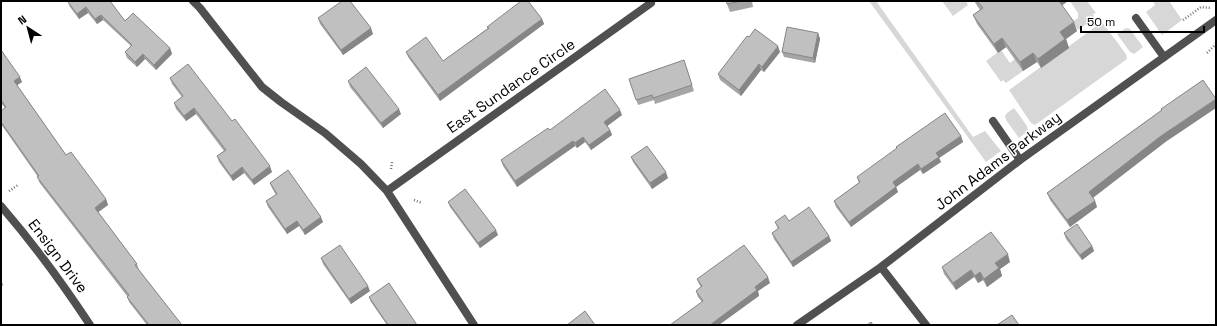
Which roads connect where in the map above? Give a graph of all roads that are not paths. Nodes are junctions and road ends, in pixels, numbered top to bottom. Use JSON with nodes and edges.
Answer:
{"nodes":[{"id":1,"x":193,"y":1,"type":"edge"},
{"id":2,"x":651,"y":4,"type":"dead end"},
{"id":3,"x":1136,"y":18,"type":"dead end"},
{"id":4,"x":1216,"y":20,"type":"edge"},
{"id":5,"x":1164,"y":57,"type":"junction"},
{"id":6,"x":993,"y":121,"type":"dead end"},
{"id":7,"x":1020,"y":160,"type":"junction"},
{"id":8,"x":387,"y":191,"type":"junction"},
{"id":9,"x":1,"y":206,"type":"edge"},
{"id":10,"x":881,"y":266,"type":"junction"},
{"id":11,"x":90,"y":325,"type":"edge"},
{"id":12,"x":474,"y":325,"type":"edge"},
{"id":13,"x":797,"y":325,"type":"edge"},
{"id":14,"x":926,"y":325,"type":"edge"}],
"edges":[{"from":1,"to":8,"type":"street"},
{"from":2,"to":8,"type":"street","name":"East Sundance Circle"},
{"from":3,"to":5,"type":"street"},
{"from":4,"to":5,"type":"street","name":"John Adams Parkway"},
{"from":5,"to":7,"type":"street","name":"John Adams Parkway"},
{"from":6,"to":7,"type":"street"},
{"from":7,"to":10,"type":"street","name":"John Adams Parkway"},
{"from":8,"to":12,"type":"street"},
{"from":9,"to":11,"type":"street","name":"Ensign Drive"},
{"from":10,"to":13,"type":"street","name":"John Adams Parkway"},
{"from":10,"to":14,"type":"street"}]}
